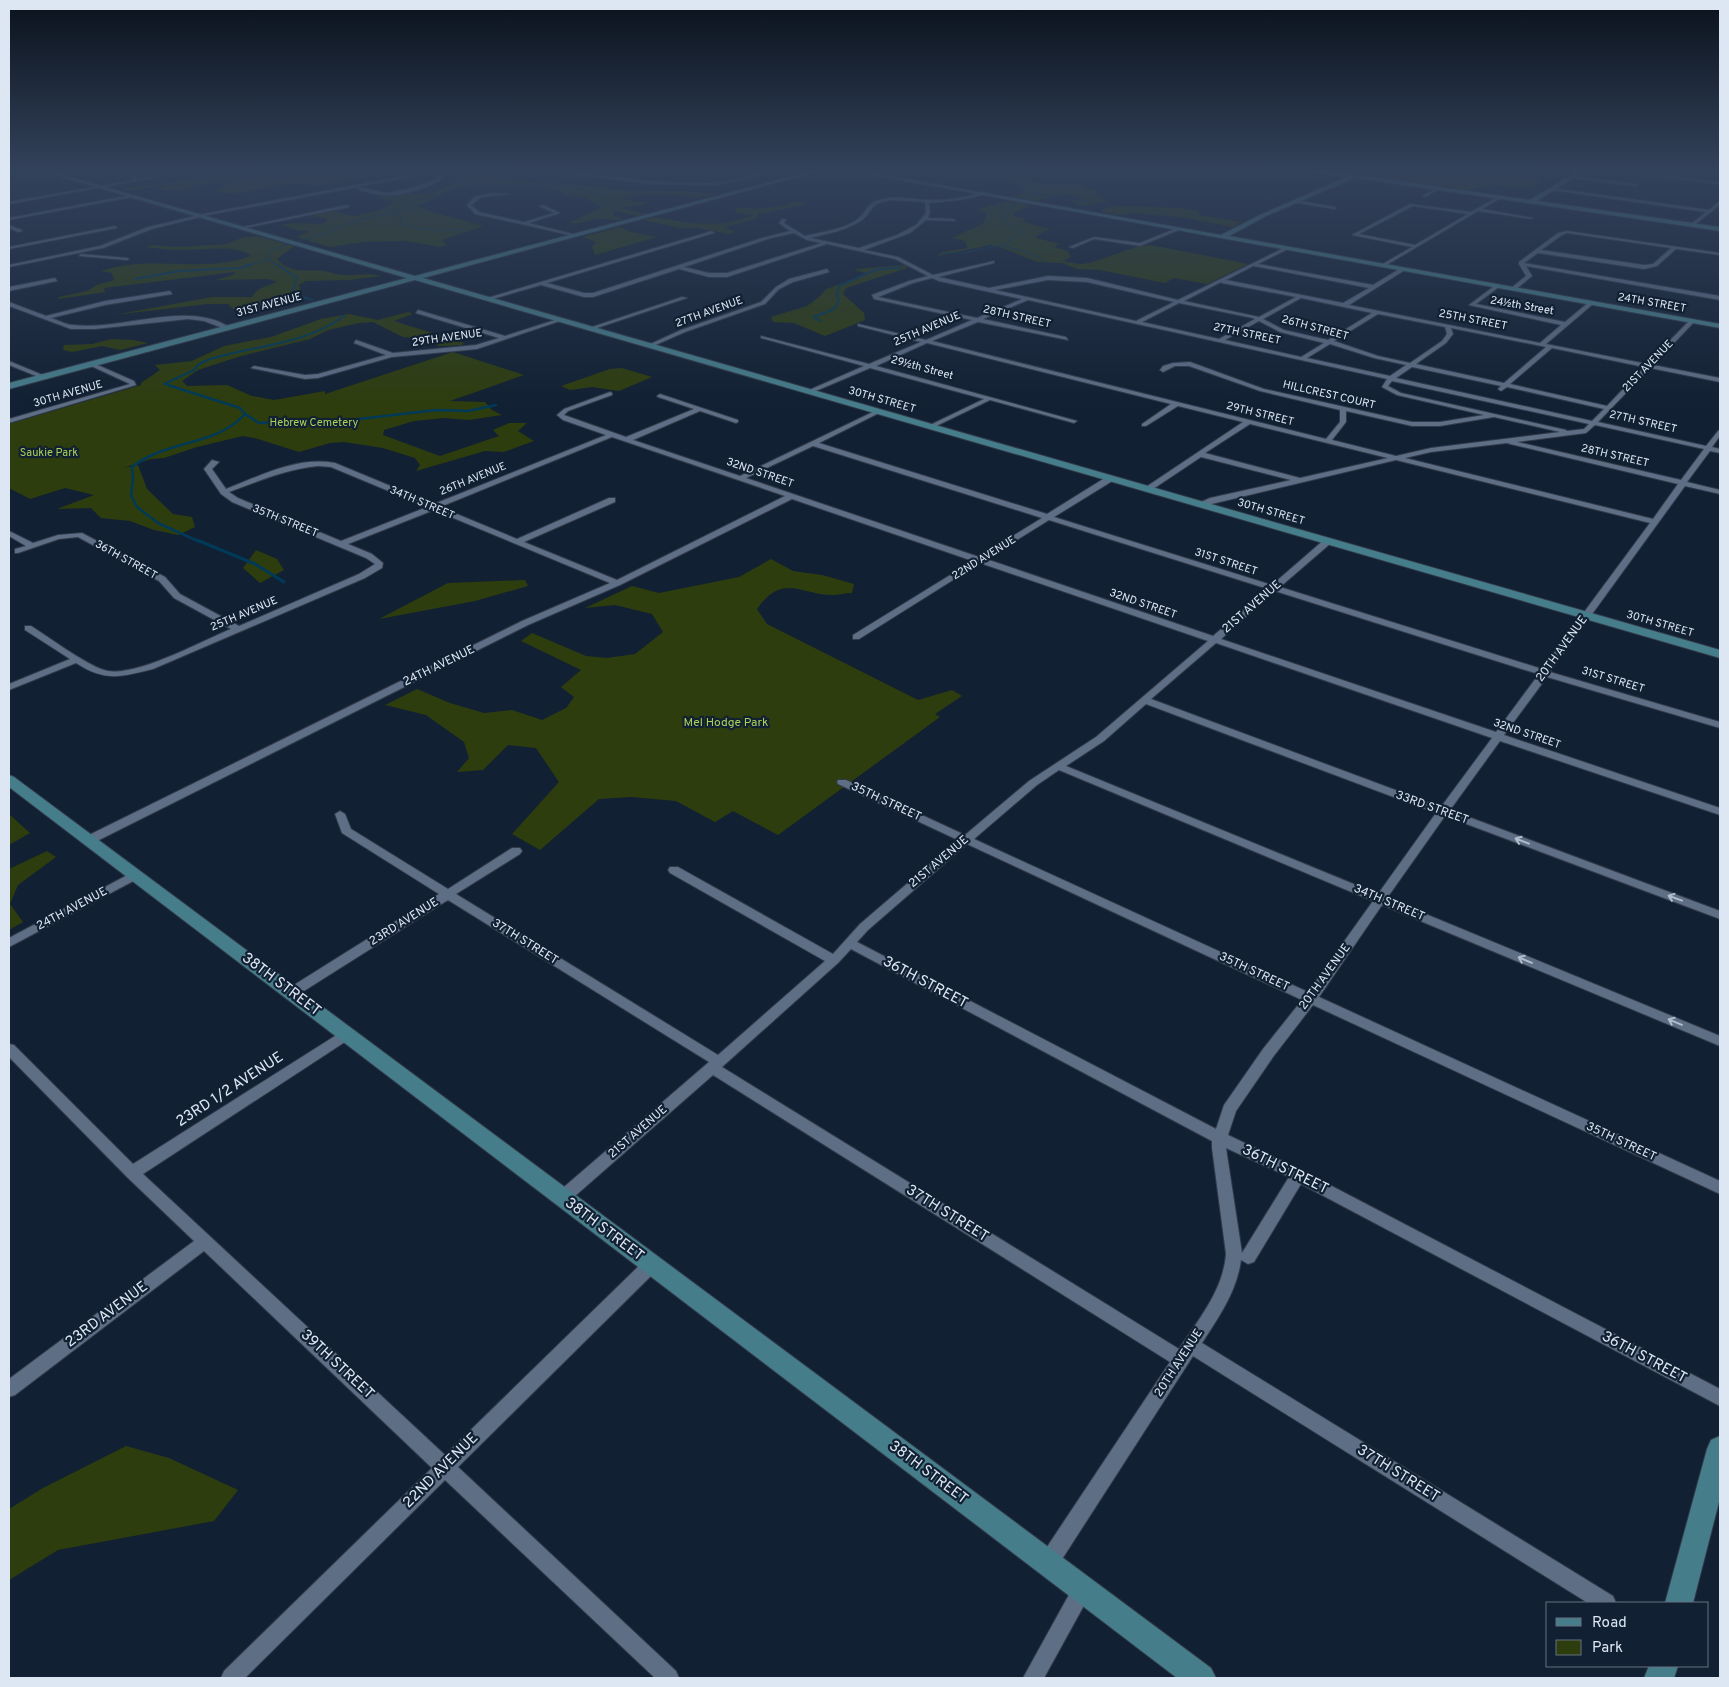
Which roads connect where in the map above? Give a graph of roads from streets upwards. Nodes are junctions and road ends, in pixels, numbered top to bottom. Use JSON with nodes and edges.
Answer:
{"nodes":[{"id":1,"x":94,"y":248,"type":"edge"},
{"id":2,"x":309,"y":248,"type":"edge"},
{"id":3,"x":529,"y":248,"type":"edge"},
{"id":4,"x":659,"y":248,"type":"edge"},
{"id":5,"x":736,"y":248,"type":"edge"},
{"id":6,"x":813,"y":248,"type":"edge"},
{"id":7,"x":849,"y":248,"type":"edge"},
{"id":8,"x":865,"y":248,"type":"edge"},
{"id":9,"x":1286,"y":248,"type":"joint"},
{"id":10,"x":1412,"y":248,"type":"edge"},
{"id":11,"x":1539,"y":248,"type":"edge"},
{"id":12,"x":1674,"y":248,"type":"edge"},
{"id":13,"x":1680,"y":248,"type":"edge"},
{"id":14,"x":859,"y":250,"type":"junction"},
{"id":15,"x":1536,"y":250,"type":"junction"},
{"id":16,"x":68,"y":254,"type":"junction"},
{"id":17,"x":1720,"y":254,"type":"edge"},
{"id":18,"x":127,"y":259,"type":"dead end"},
{"id":19,"x":992,"y":262,"type":"dead end"},
{"id":20,"x":1521,"y":264,"type":"junction"},
{"id":21,"x":1254,"y":265,"type":"junction"},
{"id":22,"x":9,"y":266,"type":"edge"},
{"id":23,"x":1383,"y":266,"type":"junction"},
{"id":24,"x":676,"y":267,"type":"junction"},
{"id":25,"x":1403,"y":269,"type":"junction"},
{"id":26,"x":827,"y":271,"type":"dead end"},
{"id":27,"x":414,"y":278,"type":"junction"},
{"id":28,"x":933,"y":278,"type":"junction"},
{"id":29,"x":55,"y":280,"type":"dead end"},
{"id":30,"x":1222,"y":281,"type":"junction"},
{"id":31,"x":541,"y":283,"type":"junction"},
{"id":32,"x":1497,"y":286,"type":"junction"},
{"id":33,"x":1374,"y":287,"type":"junction"},
{"id":34,"x":9,"y":289,"type":"edge"},
{"id":35,"x":1513,"y":289,"type":"junction"},
{"id":36,"x":986,"y":290,"type":"junction"},
{"id":37,"x":170,"y":293,"type":"dead end"},
{"id":38,"x":1300,"y":297,"type":"junction"},
{"id":39,"x":684,"y":298,"type":"dead end"},
{"id":40,"x":1720,"y":298,"type":"edge"},
{"id":41,"x":487,"y":299,"type":"junction"},
{"id":42,"x":1026,"y":299,"type":"junction"},
{"id":43,"x":1180,"y":302,"type":"junction"},
{"id":44,"x":1591,"y":303,"type":"junction"},
{"id":45,"x":9,"y":304,"type":"edge"},
{"id":46,"x":1344,"y":305,"type":"junction"},
{"id":47,"x":418,"y":312,"type":"dead end"},
{"id":48,"x":1377,"y":312,"type":"junction"},
{"id":49,"x":44,"y":318,"type":"junction"},
{"id":50,"x":560,"y":320,"type":"junction"},
{"id":51,"x":977,"y":320,"type":"junction"},
{"id":52,"x":1259,"y":320,"type":"junction"},
{"id":53,"x":1692,"y":321,"type":"junction"},
{"id":54,"x":1138,"y":322,"type":"junction"},
{"id":55,"x":1566,"y":324,"type":"junction"},
{"id":56,"x":860,"y":325,"type":"dead end"},
{"id":57,"x":1448,"y":326,"type":"junction"},
{"id":58,"x":1720,"y":326,"type":"edge"},
{"id":59,"x":228,"y":328,"type":"junction"},
{"id":60,"x":590,"y":329,"type":"junction"},
{"id":61,"x":763,"y":337,"type":"dead end"},
{"id":62,"x":504,"y":338,"type":"junction"},
{"id":63,"x":1066,"y":339,"type":"dead end"},
{"id":64,"x":1222,"y":340,"type":"junction"},
{"id":65,"x":356,"y":342,"type":"dead end"},
{"id":66,"x":926,"y":342,"type":"junction"},
{"id":67,"x":1330,"y":342,"type":"junction"},
{"id":68,"x":1542,"y":344,"type":"junction"},
{"id":69,"x":649,"y":346,"type":"junction"},
{"id":70,"x":1550,"y":346,"type":"junction"},
{"id":71,"x":392,"y":355,"type":"junction"},
{"id":72,"x":1303,"y":358,"type":"junction"},
{"id":73,"x":9,"y":362,"type":"edge"},
{"id":74,"x":91,"y":364,"type":"junction"},
{"id":75,"x":1410,"y":365,"type":"junction"},
{"id":76,"x":1649,"y":365,"type":"junction"},
{"id":77,"x":870,"y":366,"type":"junction"},
{"id":78,"x":254,"y":368,"type":"dead end"},
{"id":79,"x":1163,"y":370,"type":"dead end"},
{"id":80,"x":43,"y":377,"type":"junction"},
{"id":81,"x":1392,"y":378,"type":"junction"},
{"id":82,"x":1720,"y":380,"type":"edge"},
{"id":83,"x":1505,"y":385,"type":"junction"},
{"id":84,"x":9,"y":386,"type":"edge"},
{"id":85,"x":809,"y":392,"type":"junction"},
{"id":86,"x":610,"y":394,"type":"dead end"},
{"id":87,"x":660,"y":396,"type":"dead end"},
{"id":88,"x":990,"y":398,"type":"junction"},
{"id":89,"x":1488,"y":399,"type":"junction"},
{"id":90,"x":1176,"y":404,"type":"junction"},
{"id":91,"x":1609,"y":408,"type":"junction"},
{"id":92,"x":700,"y":409,"type":"junction"},
{"id":93,"x":1343,"y":409,"type":"junction"},
{"id":94,"x":877,"y":412,"type":"junction"},
{"id":95,"x":1496,"y":415,"type":"junction"},
{"id":96,"x":736,"y":420,"type":"dead end"},
{"id":97,"x":9,"y":421,"type":"edge"},
{"id":98,"x":1074,"y":421,"type":"dead end"},
{"id":99,"x":1248,"y":422,"type":"junction"},
{"id":100,"x":1595,"y":423,"type":"junction"},
{"id":101,"x":1144,"y":425,"type":"dead end"},
{"id":102,"x":930,"y":427,"type":"junction"},
{"id":103,"x":1720,"y":432,"type":"edge"},
{"id":104,"x":1570,"y":434,"type":"junction"},
{"id":105,"x":612,"y":435,"type":"junction"},
{"id":106,"x":626,"y":440,"type":"junction"},
{"id":107,"x":1506,"y":440,"type":"junction"},
{"id":108,"x":1328,"y":441,"type":"junction"},
{"id":109,"x":812,"y":443,"type":"junction"},
{"id":110,"x":1714,"y":450,"type":"edge"},
{"id":111,"x":1199,"y":454,"type":"junction"},
{"id":112,"x":1396,"y":458,"type":"junction"},
{"id":113,"x":215,"y":462,"type":"dead end"},
{"id":114,"x":739,"y":478,"type":"junction"},
{"id":115,"x":1111,"y":478,"type":"junction"},
{"id":116,"x":1301,"y":480,"type":"junction"},
{"id":117,"x":1682,"y":483,"type":"junction"},
{"id":118,"x":1147,"y":489,"type":"junction"},
{"id":119,"x":224,"y":492,"type":"junction"},
{"id":120,"x":1720,"y":492,"type":"edge"},
{"id":121,"x":791,"y":496,"type":"junction"},
{"id":122,"x":612,"y":500,"type":"dead end"},
{"id":123,"x":1202,"y":505,"type":"junction"},
{"id":124,"x":433,"y":507,"type":"junction"},
{"id":125,"x":1050,"y":517,"type":"junction"},
{"id":126,"x":1655,"y":522,"type":"junction"},
{"id":127,"x":9,"y":533,"type":"edge"},
{"id":128,"x":1328,"y":541,"type":"junction"},
{"id":129,"x":517,"y":542,"type":"junction"},
{"id":130,"x":342,"y":544,"type":"junction"},
{"id":131,"x":32,"y":546,"type":"junction"},
{"id":132,"x":18,"y":551,"type":"dead end"},
{"id":133,"x":981,"y":560,"type":"junction"},
{"id":134,"x":379,"y":566,"type":"joint"},
{"id":135,"x":617,"y":583,"type":"junction"},
{"id":136,"x":1274,"y":588,"type":"junction"},
{"id":137,"x":1586,"y":615,"type":"junction"},
{"id":138,"x":28,"y":628,"type":"dead end"},
{"id":139,"x":238,"y":629,"type":"junction"},
{"id":140,"x":856,"y":637,"type":"dead end"},
{"id":141,"x":1214,"y":640,"type":"junction"},
{"id":142,"x":1720,"y":654,"type":"edge"},
{"id":143,"x":78,"y":659,"type":"junction"},
{"id":144,"x":1545,"y":672,"type":"junction"},
{"id":145,"x":9,"y":687,"type":"edge"},
{"id":146,"x":1144,"y":700,"type":"junction"},
{"id":147,"x":1720,"y":725,"type":"edge"},
{"id":148,"x":1499,"y":736,"type":"junction"},
{"id":149,"x":1058,"y":766,"type":"junction"},
{"id":150,"x":9,"y":780,"type":"edge"},
{"id":151,"x":842,"y":782,"type":"dead end"},
{"id":152,"x":1444,"y":812,"type":"junction"},
{"id":153,"x":1720,"y":812,"type":"edge"},
{"id":154,"x":340,"y":814,"type":"dead end"},
{"id":155,"x":967,"y":839,"type":"junction"},
{"id":156,"x":89,"y":840,"type":"junction"},
{"id":157,"x":516,"y":851,"type":"dead end"},
{"id":158,"x":674,"y":870,"type":"dead end"},
{"id":159,"x":136,"y":875,"type":"junction"},
{"id":160,"x":449,"y":895,"type":"junction"},
{"id":161,"x":1381,"y":900,"type":"junction"},
{"id":162,"x":1720,"y":915,"type":"edge"},
{"id":163,"x":9,"y":943,"type":"edge"},
{"id":164,"x":849,"y":943,"type":"junction"},
{"id":165,"x":834,"y":960,"type":"junction"},
{"id":166,"x":291,"y":992,"type":"junction"},
{"id":167,"x":1311,"y":998,"type":"junction"},
{"id":168,"x":346,"y":1034,"type":"junction"},
{"id":169,"x":1720,"y":1041,"type":"edge"},
{"id":170,"x":9,"y":1049,"type":"edge"},
{"id":171,"x":716,"y":1065,"type":"junction"},
{"id":172,"x":1220,"y":1138,"type":"junction"},
{"id":173,"x":132,"y":1173,"type":"junction"},
{"id":174,"x":1298,"y":1174,"type":"junction"},
{"id":175,"x":1720,"y":1188,"type":"edge"},
{"id":176,"x":562,"y":1198,"type":"junction"},
{"id":177,"x":206,"y":1242,"type":"junction"},
{"id":178,"x":1248,"y":1257,"type":"dead end"},
{"id":179,"x":651,"y":1265,"type":"junction"},
{"id":180,"x":1186,"y":1353,"type":"junction"},
{"id":181,"x":9,"y":1389,"type":"edge"},
{"id":182,"x":1720,"y":1398,"type":"edge"},
{"id":183,"x":1720,"y":1449,"type":"edge"},
{"id":184,"x":445,"y":1467,"type":"junction"},
{"id":185,"x":1048,"y":1563,"type":"junction"},
{"id":186,"x":1083,"y":1589,"type":"junction"},
{"id":187,"x":1604,"y":1602,"type":"edge"},
{"id":188,"x":1678,"y":1602,"type":"edge"},
{"id":189,"x":231,"y":1678,"type":"edge"},
{"id":190,"x":669,"y":1678,"type":"edge"},
{"id":191,"x":1033,"y":1678,"type":"edge"},
{"id":192,"x":1201,"y":1678,"type":"edge"}],
"edges":[{"from":1,"to":16,"type":"street"},
{"from":2,"to":27,"type":"street","name":"30TH STREET"},
{"from":3,"to":27,"type":"street","name":"31ST AVENUE"},
{"from":4,"to":31,"type":"street"},
{"from":5,"to":24,"type":"street"},
{"from":6,"to":24,"type":"street"},
{"from":7,"to":14,"type":"street","name":"27TH STREET"},
{"from":8,"to":14,"type":"street"},
{"from":9,"to":21,"type":"street"},
{"from":9,"to":23,"type":"street","name":"24TH STREET"},
{"from":10,"to":23,"type":"street"},
{"from":11,"to":15,"type":"street"},
{"from":12,"to":15,"type":"street"},
{"from":13,"to":17,"type":"street"},
{"from":14,"to":28,"type":"street","name":"27TH STREET"},
{"from":15,"to":20,"type":"street"},
{"from":16,"to":18,"type":"street"},
{"from":16,"to":22,"type":"street"},
{"from":19,"to":28,"type":"street"},
{"from":20,"to":35,"type":"street"},
{"from":20,"to":40,"type":"street"},
{"from":21,"to":30,"type":"street"},
{"from":21,"to":33,"type":"street"},
{"from":23,"to":25,"type":"street","name":"24TH STREET"},
{"from":24,"to":31,"type":"street"},
{"from":25,"to":32,"type":"street","name":"24TH STREET"},
{"from":25,"to":33,"type":"street"},
{"from":26,"to":69,"type":"street","name":"27TH AVENUE"},
{"from":27,"to":41,"type":"street","name":"30TH STREET"},
{"from":27,"to":59,"type":"street","name":"31ST AVENUE"},
{"from":28,"to":36,"type":"street","name":"27TH STREET"},
{"from":28,"to":51,"type":"street","name":"28TH STREET"},
{"from":29,"to":34,"type":"street"},
{"from":30,"to":38,"type":"street","name":"25TH STREET"},
{"from":30,"to":43,"type":"street"},
{"from":31,"to":41,"type":"street"},
{"from":32,"to":35,"type":"street","name":"24TH STREET"},
{"from":32,"to":55,"type":"street","name":"24½th Street"},
{"from":33,"to":46,"type":"street"},
{"from":35,"to":44,"type":"street","name":"24TH STREET"},
{"from":36,"to":42,"type":"street","name":"27TH STREET"},
{"from":36,"to":43,"type":"street","name":"26TH STREET"},
{"from":37,"to":49,"type":"street"},
{"from":38,"to":46,"type":"street","name":"25TH STREET"},
{"from":38,"to":52,"type":"street"},
{"from":39,"to":60,"type":"street"},
{"from":41,"to":50,"type":"street","name":"30TH STREET"},
{"from":42,"to":51,"type":"street","name":"25TH AVENUE"},
{"from":42,"to":54,"type":"street","name":"27TH STREET"},
{"from":43,"to":52,"type":"street","name":"26TH STREET"},
{"from":43,"to":54,"type":"street"},
{"from":44,"to":53,"type":"street","name":"24TH STREET"},
{"from":44,"to":55,"type":"street"},
{"from":45,"to":49,"type":"street"},
{"from":46,"to":48,"type":"street","name":"25TH STREET"},
{"from":47,"to":62,"type":"street"},
{"from":48,"to":57,"type":"street","name":"25TH STREET"},
{"from":48,"to":67,"type":"street"},
{"from":49,"to":59,"type":"street"},
{"from":50,"to":60,"type":"street","name":"30TH STREET"},
{"from":50,"to":62,"type":"street","name":"29TH AVENUE"},
{"from":51,"to":63,"type":"street","name":"28TH STREET"},
{"from":51,"to":66,"type":"street","name":"25TH AVENUE"},
{"from":52,"to":64,"type":"street"},
{"from":52,"to":67,"type":"street","name":"26TH STREET"},
{"from":53,"to":58,"type":"street","name":"24TH STREET"},
{"from":53,"to":76,"type":"street","name":"21ST AVENUE"},
{"from":54,"to":64,"type":"street","name":"27TH STREET"},
{"from":55,"to":68,"type":"street"},
{"from":56,"to":66,"type":"street","name":"29TH STREET"},
{"from":57,"to":68,"type":"street","name":"25TH STREET"},
{"from":57,"to":75,"type":"street"},
{"from":59,"to":74,"type":"street","name":"31ST AVENUE"},
{"from":60,"to":69,"type":"street","name":"30TH STREET"},
{"from":61,"to":77,"type":"street","name":"29½th Street"},
{"from":62,"to":71,"type":"street","name":"29TH AVENUE"},
{"from":64,"to":72,"type":"street","name":"27TH STREET"},
{"from":65,"to":71,"type":"street"},
{"from":66,"to":77,"type":"street","name":"25TH AVENUE"},
{"from":66,"to":90,"type":"street","name":"29TH STREET"},
{"from":67,"to":72,"type":"street"},
{"from":67,"to":75,"type":"street","name":"26TH STREET"},
{"from":68,"to":70,"type":"street","name":"25TH STREET"},
{"from":69,"to":85,"type":"street","name":"30TH STREET"},
{"from":70,"to":76,"type":"street","name":"25TH STREET"},
{"from":70,"to":83,"type":"street"},
{"from":71,"to":78,"type":"street","name":"29TH AVENUE"},
{"from":72,"to":81,"type":"street","name":"27TH STREET"},
{"from":73,"to":80,"type":"street"},
{"from":74,"to":80,"type":"street","name":"31ST AVENUE"},
{"from":74,"to":97,"type":"street","name":"30TH AVENUE"},
{"from":75,"to":81,"type":"street"},
{"from":75,"to":83,"type":"street","name":"26TH STREET"},
{"from":76,"to":82,"type":"street","name":"25TH STREET"},
{"from":76,"to":91,"type":"street","name":"21ST AVENUE"},
{"from":77,"to":85,"type":"street","name":"25TH AVENUE"},
{"from":77,"to":88,"type":"street","name":"29½th Street"},
{"from":79,"to":93,"type":"street","name":"HILLCREST COURT"},
{"from":80,"to":84,"type":"street","name":"31ST AVENUE"},
{"from":81,"to":89,"type":"street","name":"27TH STREET"},
{"from":81,"to":95,"type":"street","name":"28TH STREET"},
{"from":83,"to":89,"type":"street"},
{"from":83,"to":91,"type":"street","name":"26TH STREET"},
{"from":85,"to":94,"type":"street","name":"30TH STREET"},
{"from":86,"to":105,"type":"street","name":"32ND STREET"},
{"from":87,"to":92,"type":"street"},
{"from":88,"to":98,"type":"street","name":"29½th Street"},
{"from":88,"to":102,"type":"street"},
{"from":89,"to":100,"type":"street","name":"27TH STREET"},
{"from":90,"to":99,"type":"street","name":"29TH STREET"},
{"from":90,"to":101,"type":"street"},
{"from":91,"to":100,"type":"street","name":"21ST AVENUE"},
{"from":92,"to":96,"type":"street"},
{"from":92,"to":106,"type":"street"},
{"from":93,"to":95,"type":"street","name":"HILLCREST COURT"},
{"from":93,"to":108,"type":"street"},
{"from":94,"to":102,"type":"street","name":"30TH STREET"},
{"from":94,"to":109,"type":"street"},
{"from":95,"to":104,"type":"street","name":"28TH STREET"},
{"from":99,"to":108,"type":"street","name":"29TH STREET"},
{"from":99,"to":111,"type":"street"},
{"from":100,"to":104,"type":"street","name":"21ST AVENUE"},
{"from":100,"to":110,"type":"street","name":"27TH STREET"},
{"from":102,"to":115,"type":"street","name":"30TH STREET"},
{"from":103,"to":110,"type":"street","name":"20TH AVENUE"},
{"from":104,"to":107,"type":"street","name":"21ST AVENUE"},
{"from":105,"to":106,"type":"street","name":"32ND STREET"},
{"from":105,"to":124,"type":"street","name":"26TH AVENUE"},
{"from":106,"to":114,"type":"street","name":"32ND STREET"},
{"from":107,"to":112,"type":"street","name":"21ST AVENUE"},
{"from":107,"to":117,"type":"street","name":"28TH STREET"},
{"from":108,"to":112,"type":"street","name":"29TH STREET"},
{"from":109,"to":114,"type":"street"},
{"from":109,"to":125,"type":"street","name":"31ST STREET"},
{"from":110,"to":117,"type":"street","name":"20TH AVENUE"},
{"from":111,"to":116,"type":"street"},
{"from":111,"to":118,"type":"street"},
{"from":112,"to":116,"type":"street","name":"21ST AVENUE"},
{"from":112,"to":126,"type":"street","name":"29TH STREET"},
{"from":113,"to":119,"type":"street","name":"35TH STREET"},
{"from":114,"to":121,"type":"street","name":"32ND STREET"},
{"from":115,"to":118,"type":"street","name":"30TH STREET"},
{"from":115,"to":125,"type":"street","name":"22ND AVENUE"},
{"from":116,"to":123,"type":"street","name":"21ST AVENUE"},
{"from":117,"to":120,"type":"street","name":"28TH STREET"},
{"from":117,"to":126,"type":"street","name":"20TH AVENUE"},
{"from":118,"to":123,"type":"street","name":"30TH STREET"},
{"from":119,"to":124,"type":"street","name":"34TH STREET"},
{"from":119,"to":130,"type":"street","name":"35TH STREET"},
{"from":121,"to":133,"type":"street","name":"32ND STREET"},
{"from":121,"to":135,"type":"street","name":"24TH AVENUE"},
{"from":122,"to":129,"type":"street"},
{"from":123,"to":128,"type":"street","name":"30TH STREET"},
{"from":124,"to":129,"type":"street","name":"34TH STREET"},
{"from":124,"to":130,"type":"street","name":"26TH AVENUE"},
{"from":125,"to":133,"type":"street","name":"22ND AVENUE"},
{"from":125,"to":136,"type":"street","name":"31ST STREET"},
{"from":126,"to":137,"type":"street","name":"20TH AVENUE"},
{"from":127,"to":131,"type":"street"},
{"from":128,"to":136,"type":"street","name":"21ST AVENUE"},
{"from":128,"to":137,"type":"street","name":"30TH STREET"},
{"from":129,"to":135,"type":"street","name":"34TH STREET"},
{"from":130,"to":134,"type":"street","name":"35TH STREET"},
{"from":131,"to":132,"type":"street","name":"36TH STREET"},
{"from":131,"to":139,"type":"street","name":"36TH STREET"},
{"from":133,"to":140,"type":"street","name":"22ND AVENUE"},
{"from":133,"to":141,"type":"street","name":"32ND STREET"},
{"from":134,"to":139,"type":"street","name":"25TH AVENUE"},
{"from":135,"to":156,"type":"street","name":"24TH AVENUE"},
{"from":136,"to":141,"type":"street","name":"21ST AVENUE"},
{"from":136,"to":144,"type":"street","name":"31ST STREET"},
{"from":137,"to":142,"type":"street","name":"30TH STREET"},
{"from":137,"to":144,"type":"street","name":"20TH AVENUE"},
{"from":138,"to":143,"type":"street"},
{"from":139,"to":143,"type":"street","name":"25TH AVENUE"},
{"from":141,"to":146,"type":"street","name":"21ST AVENUE"},
{"from":141,"to":148,"type":"street","name":"32ND STREET"},
{"from":143,"to":145,"type":"street"},
{"from":144,"to":147,"type":"street","name":"31ST STREET"},
{"from":144,"to":148,"type":"street","name":"20TH AVENUE"},
{"from":146,"to":149,"type":"street","name":"21ST AVENUE"},
{"from":146,"to":152,"type":"street","name":"33RD STREET"},
{"from":148,"to":152,"type":"street","name":"20TH AVENUE"},
{"from":148,"to":153,"type":"street","name":"32ND STREET"},
{"from":149,"to":155,"type":"street","name":"21ST AVENUE"},
{"from":149,"to":161,"type":"street","name":"34TH STREET"},
{"from":150,"to":156,"type":"street","name":"38TH STREET"},
{"from":151,"to":155,"type":"street","name":"35TH STREET"},
{"from":152,"to":161,"type":"street","name":"20TH AVENUE"},
{"from":162,"to":152,"type":"street","name":"33RD STREET","one_way":true},
{"from":154,"to":160,"type":"street","name":"37TH STREET"},
{"from":155,"to":164,"type":"street","name":"21ST AVENUE"},
{"from":155,"to":167,"type":"street","name":"35TH STREET"},
{"from":156,"to":159,"type":"street","name":"38TH STREET"},
{"from":157,"to":160,"type":"street","name":"23RD AVENUE"},
{"from":158,"to":165,"type":"street"},
{"from":159,"to":163,"type":"street","name":"24TH AVENUE"},
{"from":159,"to":166,"type":"street","name":"38TH STREET"},
{"from":160,"to":166,"type":"street","name":"23RD AVENUE"},
{"from":160,"to":171,"type":"street","name":"37TH STREET"},
{"from":161,"to":167,"type":"street","name":"20TH AVENUE"},
{"from":169,"to":161,"type":"street","name":"34TH STREET","one_way":true},
{"from":164,"to":165,"type":"street","name":"21ST AVENUE"},
{"from":164,"to":172,"type":"street","name":"36TH STREET"},
{"from":165,"to":171,"type":"street","name":"21ST AVENUE"},
{"from":166,"to":168,"type":"street","name":"38TH STREET"},
{"from":167,"to":172,"type":"street","name":"20TH AVENUE"},
{"from":167,"to":175,"type":"street","name":"35TH STREET"},
{"from":168,"to":173,"type":"street","name":"23RD 1/2 AVENUE"},
{"from":168,"to":176,"type":"street","name":"38TH STREET"},
{"from":170,"to":173,"type":"street","name":"39TH STREET"},
{"from":171,"to":176,"type":"street","name":"21ST AVENUE"},
{"from":171,"to":180,"type":"street","name":"37TH STREET"},
{"from":172,"to":174,"type":"street","name":"36TH STREET"},
{"from":172,"to":180,"type":"street","name":"20TH AVENUE"},
{"from":173,"to":177,"type":"street","name":"39TH STREET"},
{"from":174,"to":178,"type":"street"},
{"from":174,"to":182,"type":"street","name":"36TH STREET"},
{"from":176,"to":179,"type":"street","name":"38TH STREET"},
{"from":177,"to":181,"type":"street","name":"23RD AVENUE"},
{"from":177,"to":184,"type":"street","name":"39TH STREET"},
{"from":179,"to":184,"type":"street","name":"22ND AVENUE"},
{"from":179,"to":185,"type":"street","name":"38TH STREET"},
{"from":180,"to":185,"type":"street","name":"20TH AVENUE"},
{"from":180,"to":187,"type":"street","name":"37TH STREET"},
{"from":183,"to":188,"type":"street"},
{"from":184,"to":189,"type":"street","name":"22ND AVENUE"},
{"from":184,"to":190,"type":"street","name":"39TH STREET"},
{"from":185,"to":186,"type":"street","name":"38TH STREET"},
{"from":186,"to":191,"type":"street"},
{"from":186,"to":192,"type":"street","name":"38TH STREET"}]}
